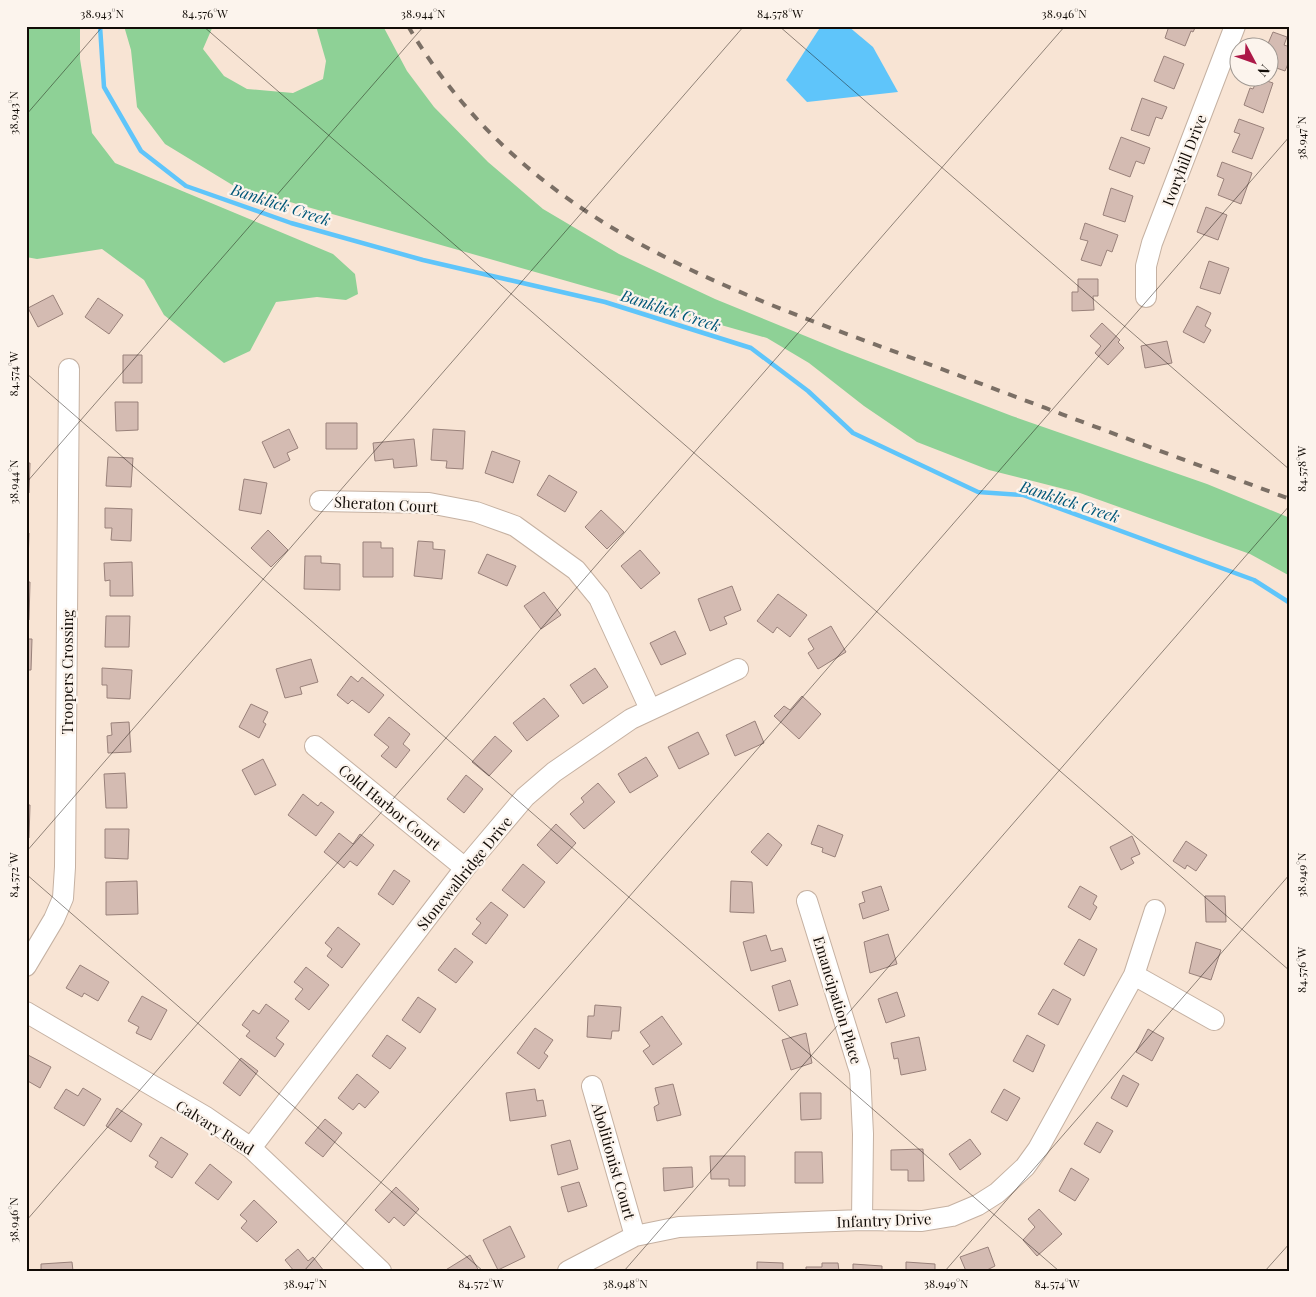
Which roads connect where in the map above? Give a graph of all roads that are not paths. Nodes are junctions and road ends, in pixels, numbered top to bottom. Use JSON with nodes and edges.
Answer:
{"nodes":[{"id":1,"x":1235,"y":26,"type":"edge"},
{"id":2,"x":1146,"y":297,"type":"dead end"},
{"id":3,"x":69,"y":369,"type":"dead end"},
{"id":4,"x":320,"y":501,"type":"dead end"},
{"id":5,"x":738,"y":669,"type":"dead end"},
{"id":6,"x":650,"y":709,"type":"junction"},
{"id":7,"x":315,"y":746,"type":"dead end"},
{"id":8,"x":465,"y":868,"type":"junction"},
{"id":9,"x":807,"y":901,"type":"dead end"},
{"id":10,"x":1155,"y":910,"type":"dead end"},
{"id":11,"x":26,"y":966,"type":"edge"},
{"id":12,"x":1134,"y":975,"type":"junction"},
{"id":13,"x":26,"y":1012,"type":"edge"},
{"id":14,"x":1214,"y":1020,"type":"dead end"},
{"id":15,"x":592,"y":1086,"type":"dead end"},
{"id":16,"x":251,"y":1148,"type":"junction"},
{"id":17,"x":862,"y":1220,"type":"junction"},
{"id":18,"x":635,"y":1236,"type":"junction"},
{"id":19,"x":381,"y":1271,"type":"edge"},
{"id":20,"x":568,"y":1271,"type":"edge"}],
"edges":[{"from":1,"to":2,"type":"street","name":"Ivoryhill Drive"},
{"from":3,"to":11,"type":"street","name":"Troopers Crossing"},
{"from":4,"to":6,"type":"street","name":"Sheraton Court"},
{"from":5,"to":6,"type":"street","name":"Stonewallridge Drive"},
{"from":6,"to":8,"type":"street","name":"Stonewallridge Drive"},
{"from":7,"to":8,"type":"street","name":"Cold Harbor Court"},
{"from":8,"to":16,"type":"street","name":"Stonewallridge Drive"},
{"from":9,"to":17,"type":"street","name":"Emancipation Place"},
{"from":10,"to":12,"type":"street","name":"Infantry Drive"},
{"from":12,"to":14,"type":"street"},
{"from":12,"to":17,"type":"street","name":"Infantry Drive"},
{"from":13,"to":16,"type":"street","name":"Calvary Road"},
{"from":15,"to":18,"type":"street","name":"Abolitionist Court"},
{"from":16,"to":19,"type":"street","name":"Calvary Road"},
{"from":17,"to":18,"type":"street","name":"Infantry Drive"},
{"from":18,"to":20,"type":"street","name":"Infantry Drive"}]}
